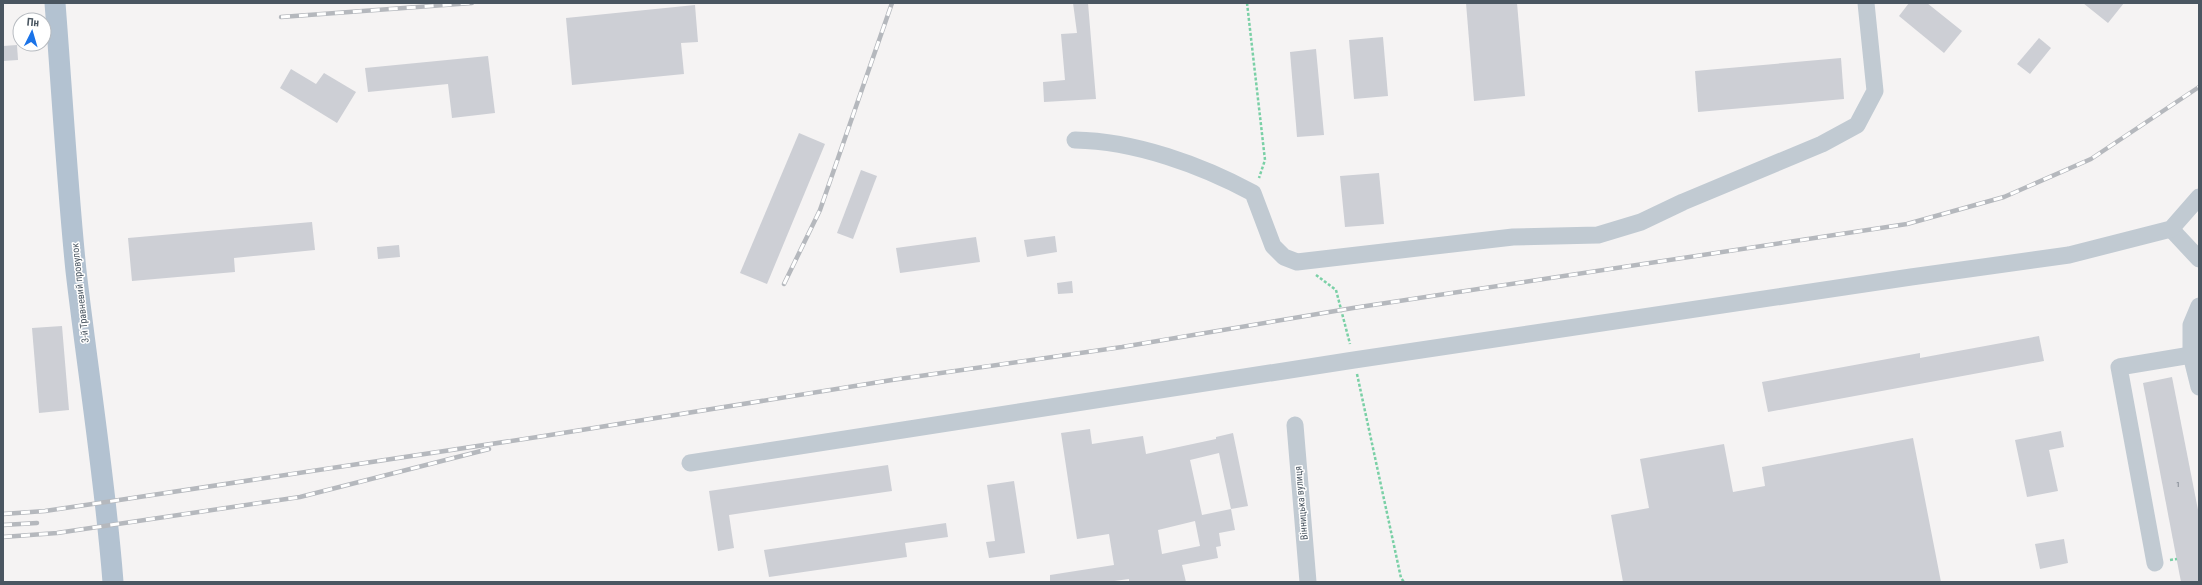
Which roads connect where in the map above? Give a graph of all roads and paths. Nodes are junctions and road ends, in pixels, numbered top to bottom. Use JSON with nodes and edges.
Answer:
{"nodes":[{"id":1,"x":55,"y":3,"type":"edge"},
{"id":2,"x":1247,"y":3,"type":"edge"},
{"id":3,"x":1866,"y":3,"type":"edge"},
{"id":4,"x":1075,"y":140,"type":"dead end"},
{"id":5,"x":1253,"y":193,"type":"junction"},
{"id":6,"x":2199,"y":197,"type":"edge"},
{"id":7,"x":2171,"y":229,"type":"junction"},
{"id":8,"x":2199,"y":259,"type":"edge"},
{"id":9,"x":1297,"y":262,"type":"junction"},
{"id":10,"x":2199,"y":306,"type":"edge"},
{"id":11,"x":2195,"y":325,"type":"edge"},
{"id":12,"x":2191,"y":355,"type":"junction"},
{"id":13,"x":1354,"y":360,"type":"junction"},
{"id":14,"x":2199,"y":387,"type":"edge"},
{"id":15,"x":1295,"y":425,"type":"dead end"},
{"id":16,"x":690,"y":463,"type":"dead end"},
{"id":17,"x":2155,"y":563,"type":"dead end"},
{"id":18,"x":113,"y":582,"type":"edge"},
{"id":19,"x":1308,"y":582,"type":"edge"},
{"id":20,"x":1404,"y":582,"type":"edge"}],
"edges":[{"from":1,"to":18,"type":"main road","name":"3-й Травневий провулок"},
{"from":2,"to":5,"type":"path"},
{"from":3,"to":9,"type":"street"},
{"from":4,"to":5,"type":"street"},
{"from":5,"to":9,"type":"street"},
{"from":6,"to":7,"type":"street"},
{"from":7,"to":8,"type":"street"},
{"from":7,"to":13,"type":"street"},
{"from":9,"to":13,"type":"path"},
{"from":10,"to":11,"type":"street"},
{"from":11,"to":12,"type":"street"},
{"from":12,"to":14,"type":"street"},
{"from":12,"to":17,"type":"street"},
{"from":13,"to":16,"type":"street"},
{"from":13,"to":20,"type":"path"},
{"from":15,"to":19,"type":"street","name":"Вінницька вулиця"}]}
